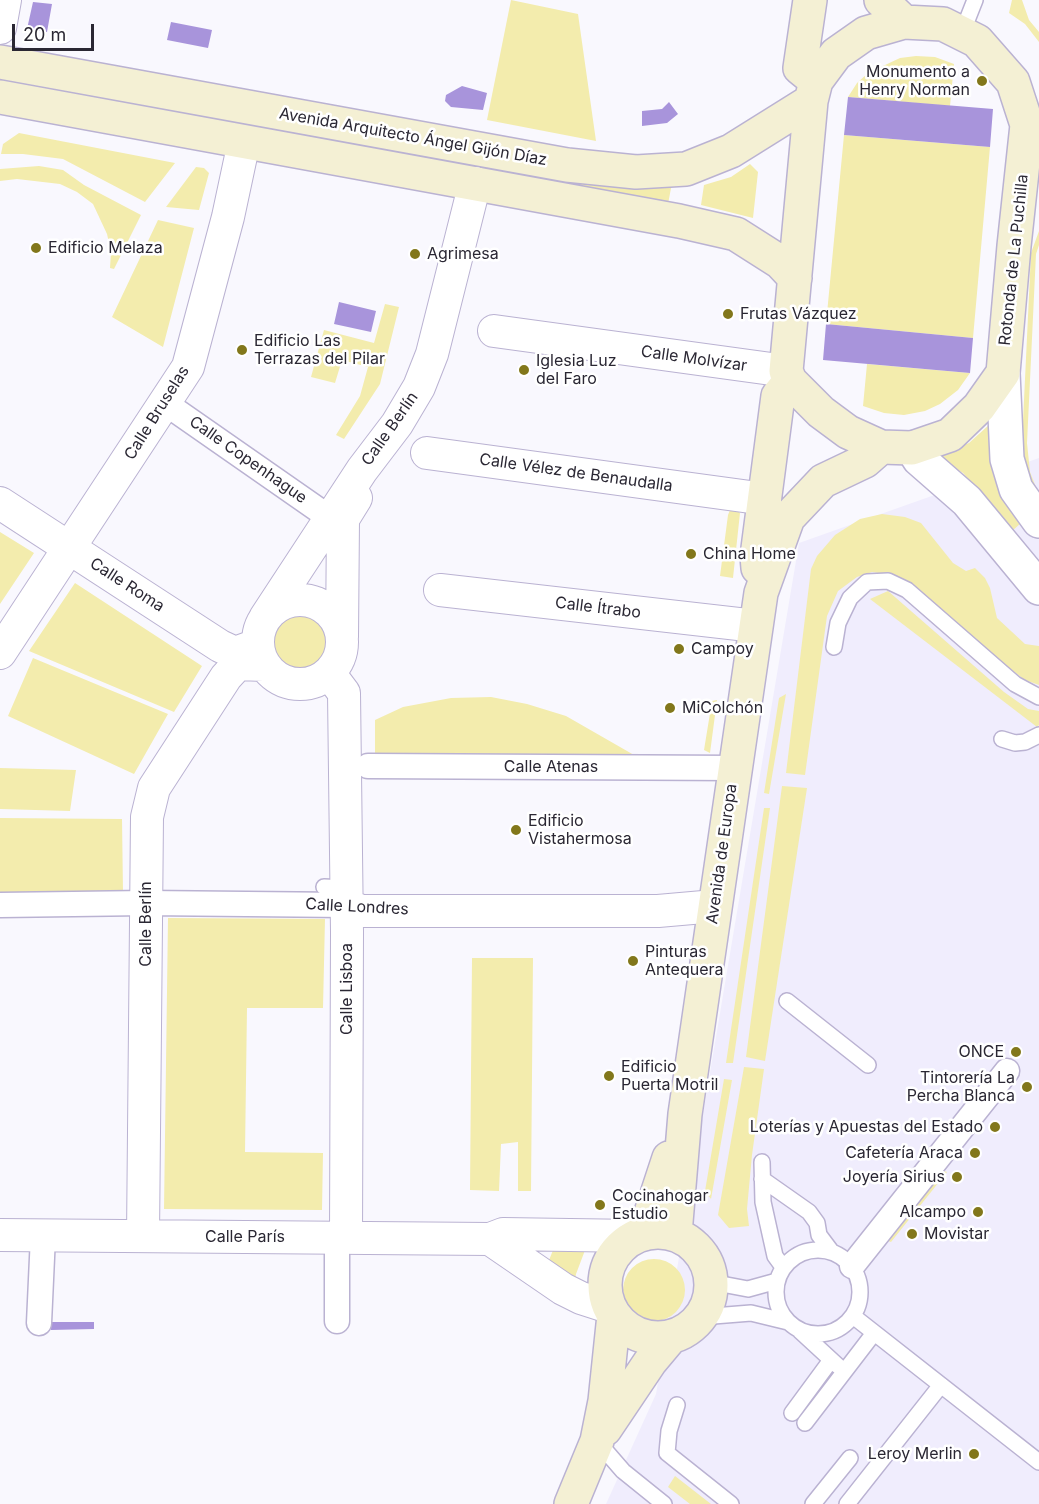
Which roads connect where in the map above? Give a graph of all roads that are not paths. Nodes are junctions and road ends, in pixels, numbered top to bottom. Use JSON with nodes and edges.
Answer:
{"nodes":[{"id":1,"x":5,"y":0,"type":"edge"},
{"id":2,"x":810,"y":0,"type":"edge"},
{"id":3,"x":975,"y":0,"type":"edge"},
{"id":4,"x":892,"y":11,"type":"edge"},
{"id":5,"x":0,"y":28,"type":"edge"},
{"id":6,"x":962,"y":33,"type":"junction"},
{"id":7,"x":0,"y":62,"type":"edge"},
{"id":8,"x":1026,"y":89,"type":"edge"},
{"id":9,"x":814,"y":91,"type":"junction"},
{"id":10,"x":0,"y":97,"type":"edge"},
{"id":11,"x":244,"y":142,"type":"junction"},
{"id":12,"x":475,"y":183,"type":"junction"},
{"id":13,"x":1039,"y":204,"type":"edge"},
{"id":14,"x":1014,"y":246,"type":"junction"},
{"id":15,"x":795,"y":278,"type":"junction"},
{"id":16,"x":494,"y":332,"type":"dead end"},
{"id":17,"x":1003,"y":373,"type":"junction"},
{"id":18,"x":788,"y":376,"type":"junction"},
{"id":19,"x":165,"y":403,"type":"junction"},
{"id":20,"x":896,"y":447,"type":"junction"},
{"id":21,"x":377,"y":452,"type":"junction"},
{"id":22,"x":427,"y":453,"type":"dead end"},
{"id":23,"x":765,"y":499,"type":"junction"},
{"id":24,"x":0,"y":503,"type":"edge"},
{"id":25,"x":330,"y":518,"type":"junction"},
{"id":26,"x":1039,"y":521,"type":"edge"},
{"id":27,"x":71,"y":548,"type":"junction"},
{"id":28,"x":1039,"y":588,"type":"edge"},
{"id":29,"x":440,"y":590,"type":"dead end"},
{"id":30,"x":761,"y":593,"type":"junction"},
{"id":31,"x":756,"y":626,"type":"junction"},
{"id":32,"x":342,"y":637,"type":"junction"},
{"id":33,"x":262,"y":643,"type":"junction"},
{"id":34,"x":834,"y":646,"type":"dead end"},
{"id":35,"x":0,"y":653,"type":"edge"},
{"id":36,"x":329,"y":673,"type":"junction"},
{"id":37,"x":1039,"y":697,"type":"edge"},
{"id":38,"x":1039,"y":735,"type":"edge"},
{"id":39,"x":1002,"y":739,"type":"dead end"},
{"id":40,"x":368,"y":766,"type":"dead end"},
{"id":41,"x":735,"y":768,"type":"junction"},
{"id":42,"x":339,"y":893,"type":"junction"},
{"id":43,"x":146,"y":903,"type":"junction"},
{"id":44,"x":0,"y":905,"type":"edge"},
{"id":45,"x":715,"y":906,"type":"junction"},
{"id":46,"x":787,"y":1001,"type":"dead end"},
{"id":47,"x":868,"y":1065,"type":"dead end"},
{"id":48,"x":1007,"y":1071,"type":"dead end"},
{"id":49,"x":762,"y":1162,"type":"dead end"},
{"id":50,"x":762,"y":1179,"type":"junction"},
{"id":51,"x":0,"y":1235,"type":"edge"},
{"id":52,"x":652,"y":1235,"type":"junction"},
{"id":53,"x":43,"y":1236,"type":"junction"},
{"id":54,"x":143,"y":1236,"type":"junction"},
{"id":55,"x":342,"y":1238,"type":"junction"},
{"id":56,"x":490,"y":1239,"type":"junction"},
{"id":57,"x":831,"y":1251,"type":"junction"},
{"id":58,"x":852,"y":1266,"type":"junction"},
{"id":59,"x":780,"y":1274,"type":"junction"},
{"id":60,"x":711,"y":1282,"type":"junction"},
{"id":61,"x":611,"y":1311,"type":"junction"},
{"id":62,"x":853,"y":1316,"type":"junction"},
{"id":63,"x":701,"y":1317,"type":"junction"},
{"id":64,"x":337,"y":1321,"type":"dead end"},
{"id":65,"x":39,"y":1323,"type":"dead end"},
{"id":66,"x":794,"y":1327,"type":"junction"},
{"id":67,"x":874,"y":1333,"type":"junction"},
{"id":68,"x":671,"y":1337,"type":"junction"},
{"id":69,"x":831,"y":1360,"type":"junction"},
{"id":70,"x":844,"y":1371,"type":"junction"},
{"id":71,"x":941,"y":1385,"type":"junction"},
{"id":72,"x":677,"y":1405,"type":"dead end"},
{"id":73,"x":792,"y":1413,"type":"dead end"},
{"id":74,"x":805,"y":1423,"type":"dead end"},
{"id":75,"x":597,"y":1440,"type":"junction"},
{"id":76,"x":850,"y":1458,"type":"dead end"},
{"id":77,"x":1039,"y":1462,"type":"edge"},
{"id":78,"x":571,"y":1504,"type":"edge"},
{"id":79,"x":664,"y":1504,"type":"edge"},
{"id":80,"x":731,"y":1504,"type":"edge"},
{"id":81,"x":813,"y":1504,"type":"edge"},
{"id":82,"x":847,"y":1504,"type":"edge"}],
"edges":[{"from":1,"to":5,"type":"street"},
{"from":2,"to":9,"type":"main road"},
{"from":3,"to":6,"type":"lane"},
{"from":4,"to":6,"type":"main road","name":"Rotonda de La Puchilla"},
{"from":4,"to":9,"type":"main road","name":"Rotonda de La Puchilla"},
{"from":6,"to":8,"type":"main road","name":"Rotonda de La Puchilla"},
{"from":7,"to":9,"type":"main road","name":"Avenida Arquitecto Ángel Gijón Díaz"},
{"from":8,"to":14,"type":"main road","name":"Rotonda de La Puchilla"},
{"from":9,"to":15,"type":"main road"},
{"from":10,"to":11,"type":"main road","name":"Avenida Arquitecto Ángel Gijón Díaz"},
{"from":11,"to":12,"type":"main road","name":"Avenida Arquitecto Ángel Gijón Díaz"},
{"from":11,"to":19,"type":"street","name":"Calle Bruselas"},
{"from":12,"to":15,"type":"main road","name":"Avenida Arquitecto Ángel Gijón Díaz"},
{"from":12,"to":21,"type":"street","name":"Calle Berlín"},
{"from":13,"to":14,"type":"main road"},
{"from":14,"to":17,"type":"main road","name":"Rotonda de La Puchilla"},
{"from":15,"to":18,"type":"main road"},
{"from":16,"to":18,"type":"street","name":"Calle Molvízar"},
{"from":17,"to":20,"type":"main road"},
{"from":17,"to":26,"type":"street"},
{"from":18,"to":20,"type":"main road"},
{"from":18,"to":23,"type":"main road","name":"Avenida de Europa"},
{"from":19,"to":25,"type":"street","name":"Calle Copenhague"},
{"from":19,"to":27,"type":"street","name":"Calle Bruselas"},
{"from":20,"to":28,"type":"street"},
{"from":20,"to":30,"type":"main road","name":"Avenida de Europa"},
{"from":21,"to":25,"type":"street","name":"Calle Berlín"},
{"from":21,"to":32,"type":"street"},
{"from":22,"to":23,"type":"street","name":"Calle Vélez de Benaudalla"},
{"from":23,"to":30,"type":"main road","name":"Avenida de Europa"},
{"from":24,"to":27,"type":"street","name":"Calle Roma"},
{"from":25,"to":33,"type":"street","name":"Calle Berlín"},
{"from":27,"to":33,"type":"street","name":"Calle Roma"},
{"from":27,"to":35,"type":"street","name":"Calle Bruselas"},
{"from":29,"to":31,"type":"street","name":"Calle Ítrabo"},
{"from":30,"to":31,"type":"main road","name":"Avenida de Europa"},
{"from":31,"to":41,"type":"main road","name":"Avenida de Europa"},
{"from":32,"to":33,"type":"street"},
{"from":32,"to":36,"type":"street"},
{"from":33,"to":36,"type":"street"},
{"from":33,"to":43,"type":"street","name":"Calle Berlín"},
{"from":34,"to":37,"type":"lane"},
{"from":36,"to":42,"type":"street","name":"Calle Lisboa"},
{"from":38,"to":39,"type":"lane"},
{"from":40,"to":41,"type":"street","name":"Calle Atenas"},
{"from":41,"to":45,"type":"main road","name":"Avenida de Europa"},
{"from":42,"to":43,"type":"street","name":"Calle Londres"},
{"from":42,"to":45,"type":"street","name":"Calle Londres"},
{"from":42,"to":55,"type":"street","name":"Calle Lisboa"},
{"from":43,"to":44,"type":"street","name":"Calle Londres"},
{"from":43,"to":54,"type":"street","name":"Calle Berlín"},
{"from":45,"to":52,"type":"main road","name":"Avenida de Europa"},
{"from":46,"to":47,"type":"lane"},
{"from":48,"to":58,"type":"street"},
{"from":49,"to":50,"type":"lane"},
{"from":50,"to":57,"type":"lane"},
{"from":50,"to":59,"type":"lane"},
{"from":51,"to":53,"type":"street","name":"Calle París"},
{"from":52,"to":56,"type":"street","name":"Calle París"},
{"from":52,"to":60,"type":"main road"},
{"from":52,"to":61,"type":"main road"},
{"from":53,"to":54,"type":"street","name":"Calle París"},
{"from":53,"to":65,"type":"street"},
{"from":54,"to":55,"type":"street","name":"Calle París"},
{"from":55,"to":56,"type":"street","name":"Calle París"},
{"from":55,"to":64,"type":"street"},
{"from":56,"to":61,"type":"street"},
{"from":57,"to":58,"type":"lane"},
{"from":57,"to":59,"type":"lane"},
{"from":58,"to":62,"type":"lane"},
{"from":59,"to":60,"type":"lane"},
{"from":59,"to":66,"type":"lane"},
{"from":60,"to":63,"type":"main road"},
{"from":61,"to":68,"type":"main road"},
{"from":61,"to":75,"type":"main road"},
{"from":62,"to":66,"type":"lane"},
{"from":62,"to":67,"type":"lane"},
{"from":63,"to":66,"type":"lane"},
{"from":63,"to":68,"type":"main road"},
{"from":66,"to":69,"type":"lane"},
{"from":67,"to":70,"type":"lane"},
{"from":67,"to":71,"type":"lane"},
{"from":68,"to":75,"type":"main road"},
{"from":69,"to":70,"type":"lane"},
{"from":69,"to":73,"type":"lane"},
{"from":70,"to":74,"type":"lane"},
{"from":71,"to":77,"type":"lane"},
{"from":71,"to":82,"type":"lane"},
{"from":72,"to":80,"type":"lane"},
{"from":75,"to":78,"type":"main road"},
{"from":75,"to":79,"type":"lane"},
{"from":76,"to":81,"type":"lane"}]}
